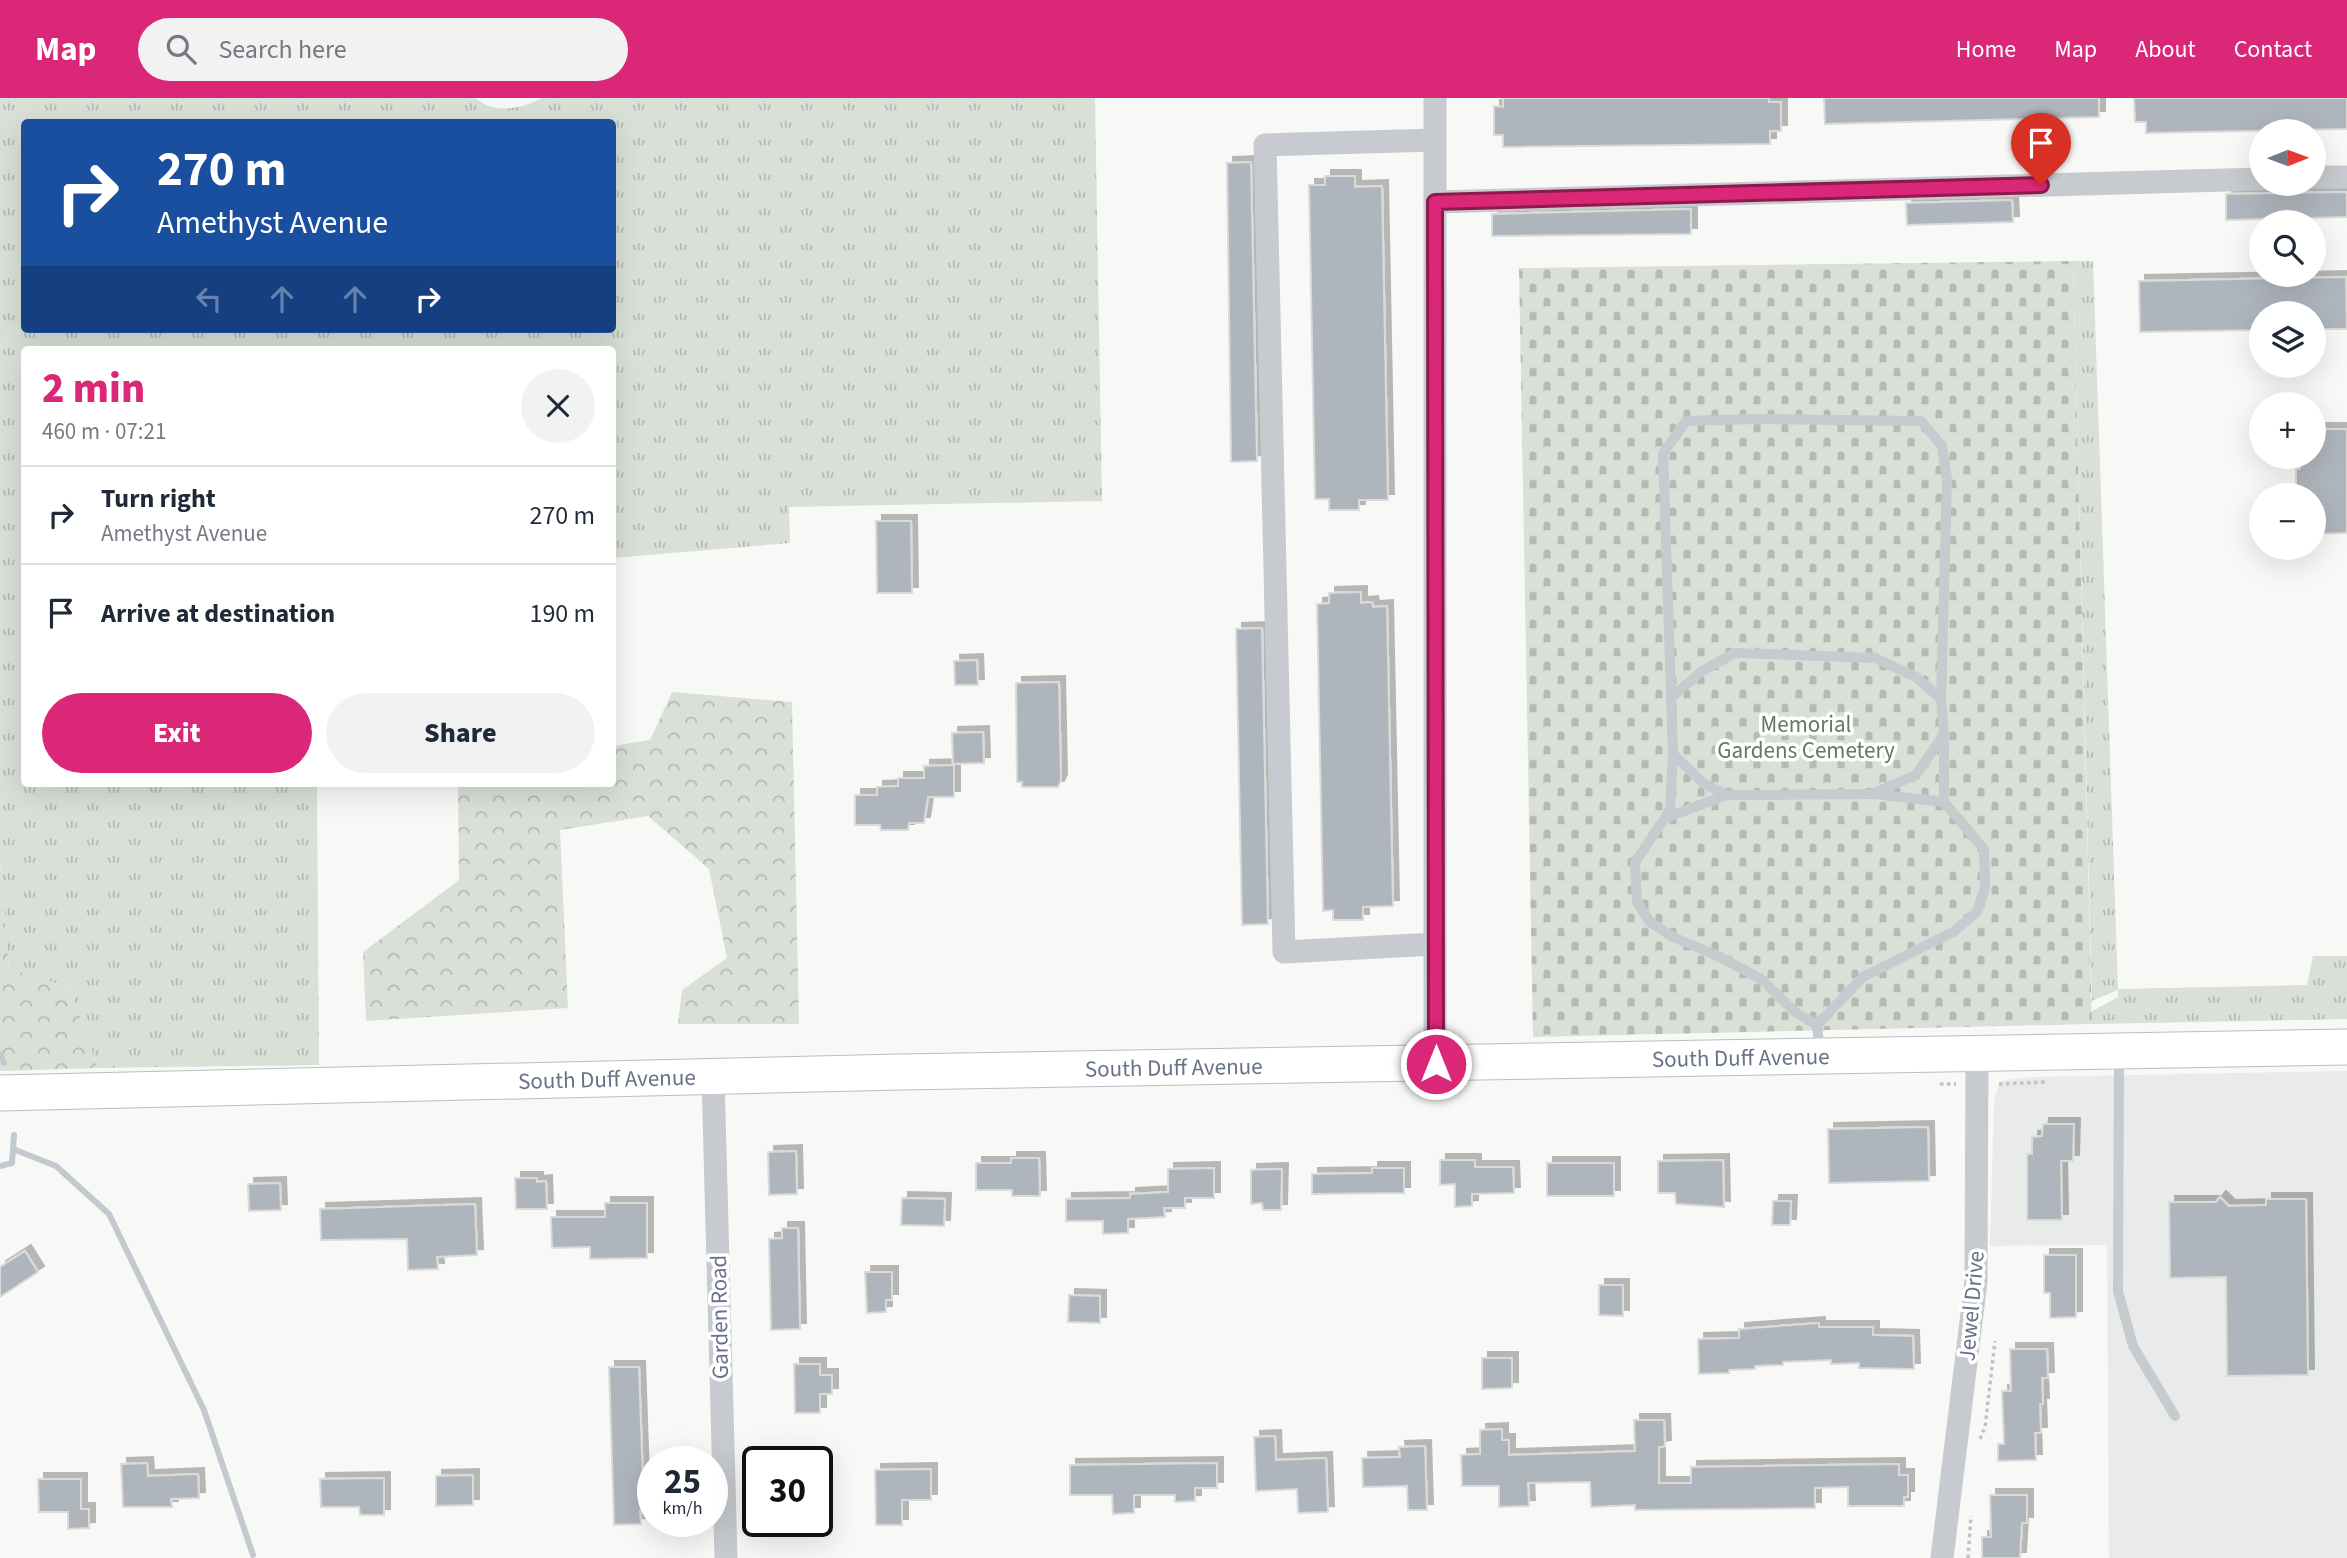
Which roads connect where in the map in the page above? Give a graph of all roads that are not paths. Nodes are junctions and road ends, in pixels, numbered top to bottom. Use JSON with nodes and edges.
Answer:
{"nodes":[{"id":1,"x":1435,"y":98,"type":"edge"},
{"id":2,"x":1435,"y":140,"type":"junction"},
{"id":3,"x":2326,"y":177,"type":"edge"},
{"id":4,"x":2347,"y":177,"type":"edge"},
{"id":5,"x":2249,"y":179,"type":"edge"},
{"id":6,"x":1435,"y":202,"type":"junction"},
{"id":7,"x":1672,"y":697,"type":"junction"},
{"id":8,"x":1941,"y":699,"type":"junction"},
{"id":9,"x":1944,"y":734,"type":"junction"},
{"id":10,"x":1673,"y":754,"type":"junction"},
{"id":11,"x":1872,"y":794,"type":"junction"},
{"id":12,"x":1727,"y":795,"type":"junction"},
{"id":13,"x":1944,"y":802,"type":"junction"},
{"id":14,"x":1665,"y":818,"type":"junction"},
{"id":15,"x":1436,"y":944,"type":"junction"},
{"id":16,"x":1819,"y":1041,"type":"junction"},
{"id":17,"x":2347,"y":1047,"type":"edge"},
{"id":18,"x":2119,"y":1050,"type":"junction"},
{"id":19,"x":1977,"y":1054,"type":"junction"},
{"id":20,"x":1436,"y":1064,"type":"junction"},
{"id":21,"x":713,"y":1077,"type":"junction"},
{"id":22,"x":0,"y":1093,"type":"edge"},
{"id":23,"x":2175,"y":1416,"type":"dead end"},
{"id":24,"x":726,"y":1558,"type":"edge"},
{"id":25,"x":1942,"y":1558,"type":"edge"}],
"edges":[{"from":1,"to":2,"type":"street"},
{"from":2,"to":6,"type":"street"},
{"from":2,"to":15,"type":"street"},
{"from":3,"to":4,"type":"street"},
{"from":5,"to":6,"type":"street"},
{"from":6,"to":15,"type":"street"},
{"from":7,"to":8,"type":"lane"},
{"from":7,"to":8,"type":"lane"},
{"from":7,"to":10,"type":"lane"},
{"from":8,"to":9,"type":"lane"},
{"from":9,"to":11,"type":"lane"},
{"from":9,"to":13,"type":"lane"},
{"from":10,"to":12,"type":"lane"},
{"from":10,"to":14,"type":"lane"},
{"from":11,"to":12,"type":"lane"},
{"from":11,"to":13,"type":"lane"},
{"from":12,"to":14,"type":"lane"},
{"from":13,"to":16,"type":"lane"},
{"from":14,"to":16,"type":"lane"},
{"from":15,"to":20,"type":"street"},
{"from":16,"to":19,"type":"main road","name":"South Duff Avenue"},
{"from":16,"to":20,"type":"main road","name":"South Duff Avenue"},
{"from":17,"to":18,"type":"main road","name":"South Duff Avenue"},
{"from":18,"to":19,"type":"main road","name":"South Duff Avenue"},
{"from":18,"to":23,"type":"lane"},
{"from":19,"to":25,"type":"street","name":"Jewel Drive"},
{"from":20,"to":21,"type":"main road","name":"South Duff Avenue"},
{"from":21,"to":22,"type":"main road","name":"South Duff Avenue"},
{"from":21,"to":24,"type":"street","name":"Garden Road"}]}
